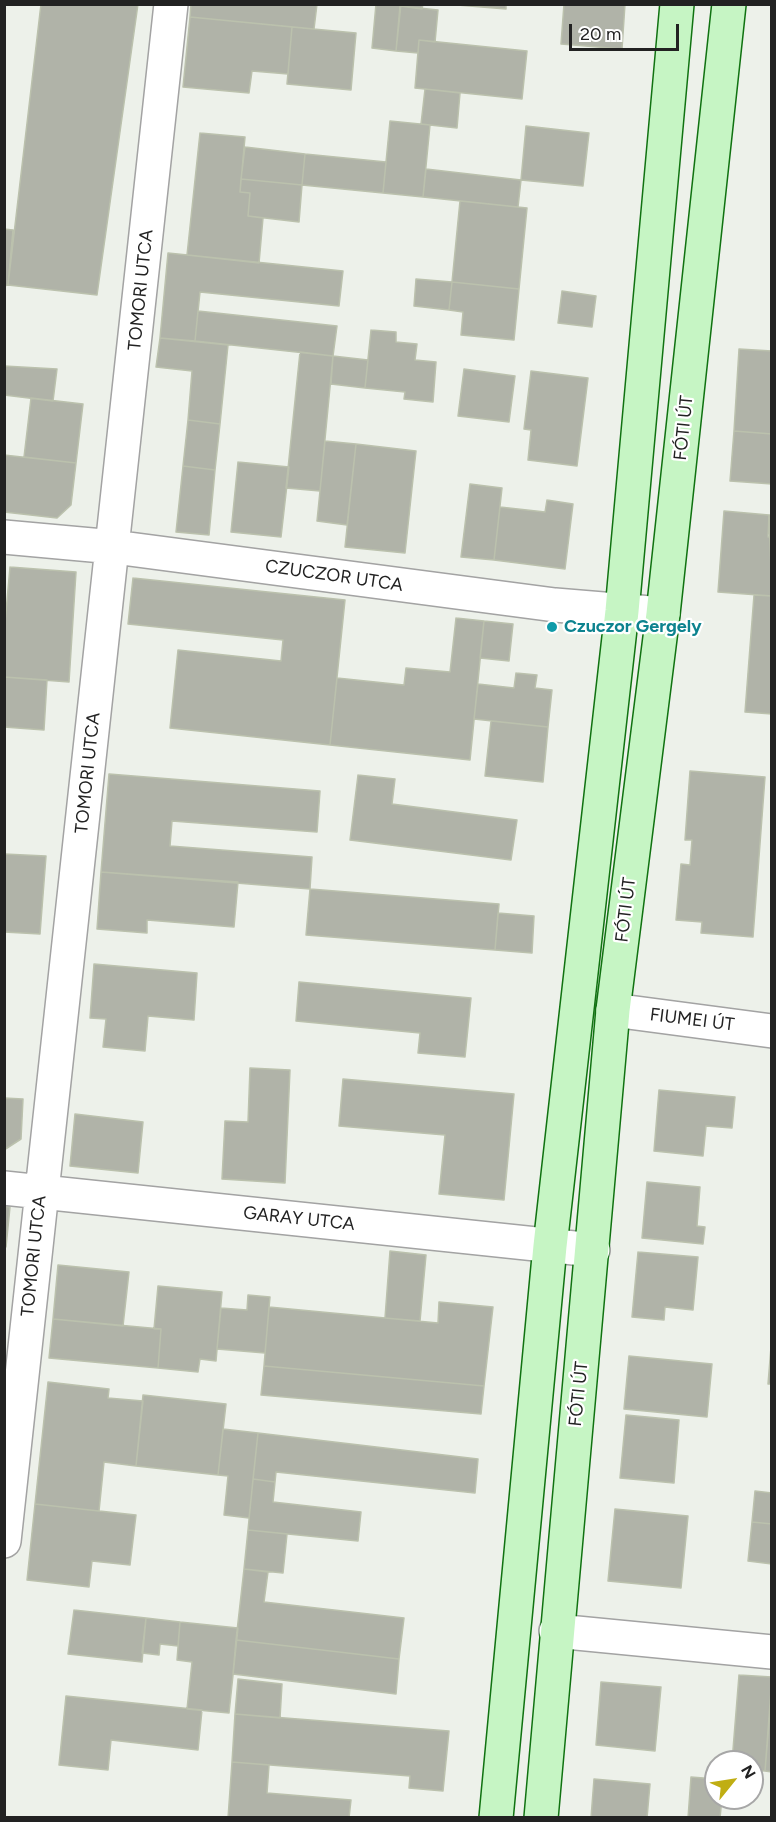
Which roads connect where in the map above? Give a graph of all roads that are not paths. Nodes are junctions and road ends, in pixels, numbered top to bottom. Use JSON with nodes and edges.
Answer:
{"nodes":[{"id":1,"x":171,"y":4,"type":"edge"},
{"id":2,"x":677,"y":4,"type":"edge"},
{"id":3,"x":729,"y":4,"type":"edge"},
{"id":4,"x":4,"y":537,"type":"edge"},
{"id":5,"x":114,"y":547,"type":"junction"},
{"id":6,"x":622,"y":611,"type":"junction"},
{"id":7,"x":663,"y":614,"type":"junction"},
{"id":8,"x":613,"y":1010,"type":"junction"},
{"id":9,"x":771,"y":1031,"type":"edge"},
{"id":10,"x":4,"y":1188,"type":"edge"},
{"id":11,"x":41,"y":1192,"type":"junction"},
{"id":12,"x":550,"y":1246,"type":"junction"},
{"id":13,"x":593,"y":1250,"type":"junction"},
{"id":14,"x":4,"y":1541,"type":"edge"},
{"id":15,"x":556,"y":1631,"type":"junction"},
{"id":16,"x":771,"y":1652,"type":"edge"},
{"id":17,"x":496,"y":1818,"type":"edge"},
{"id":18,"x":541,"y":1818,"type":"edge"}],
"edges":[{"from":1,"to":5,"type":"street","name":"TOMORI UTCA"},
{"from":2,"to":6,"type":"street","name":"FÓTI ÚT"},
{"from":3,"to":7,"type":"street","name":"FÓTI ÚT"},
{"from":4,"to":5,"type":"street","name":"CZUCZOR UTCA"},
{"from":5,"to":6,"type":"street","name":"CZUCZOR UTCA"},
{"from":5,"to":11,"type":"street","name":"TOMORI UTCA"},
{"from":6,"to":7,"type":"street","name":"CZUCZOR UTCA"},
{"from":6,"to":12,"type":"street","name":"FÓTI ÚT"},
{"from":7,"to":8,"type":"street","name":"FÓTI ÚT"},
{"from":8,"to":9,"type":"street","name":"FIUMEI ÚT"},
{"from":8,"to":13,"type":"street","name":"FÓTI ÚT"},
{"from":10,"to":11,"type":"street","name":"GARAY UTCA"},
{"from":11,"to":12,"type":"street","name":"GARAY UTCA"},
{"from":11,"to":14,"type":"street","name":"TOMORI UTCA"},
{"from":12,"to":13,"type":"street","name":"GARAY UTCA"},
{"from":12,"to":17,"type":"street","name":"FÓTI ÚT"},
{"from":13,"to":15,"type":"street","name":"FÓTI ÚT"},
{"from":15,"to":16,"type":"street"},
{"from":15,"to":18,"type":"street","name":"FÓTI ÚT"}]}
